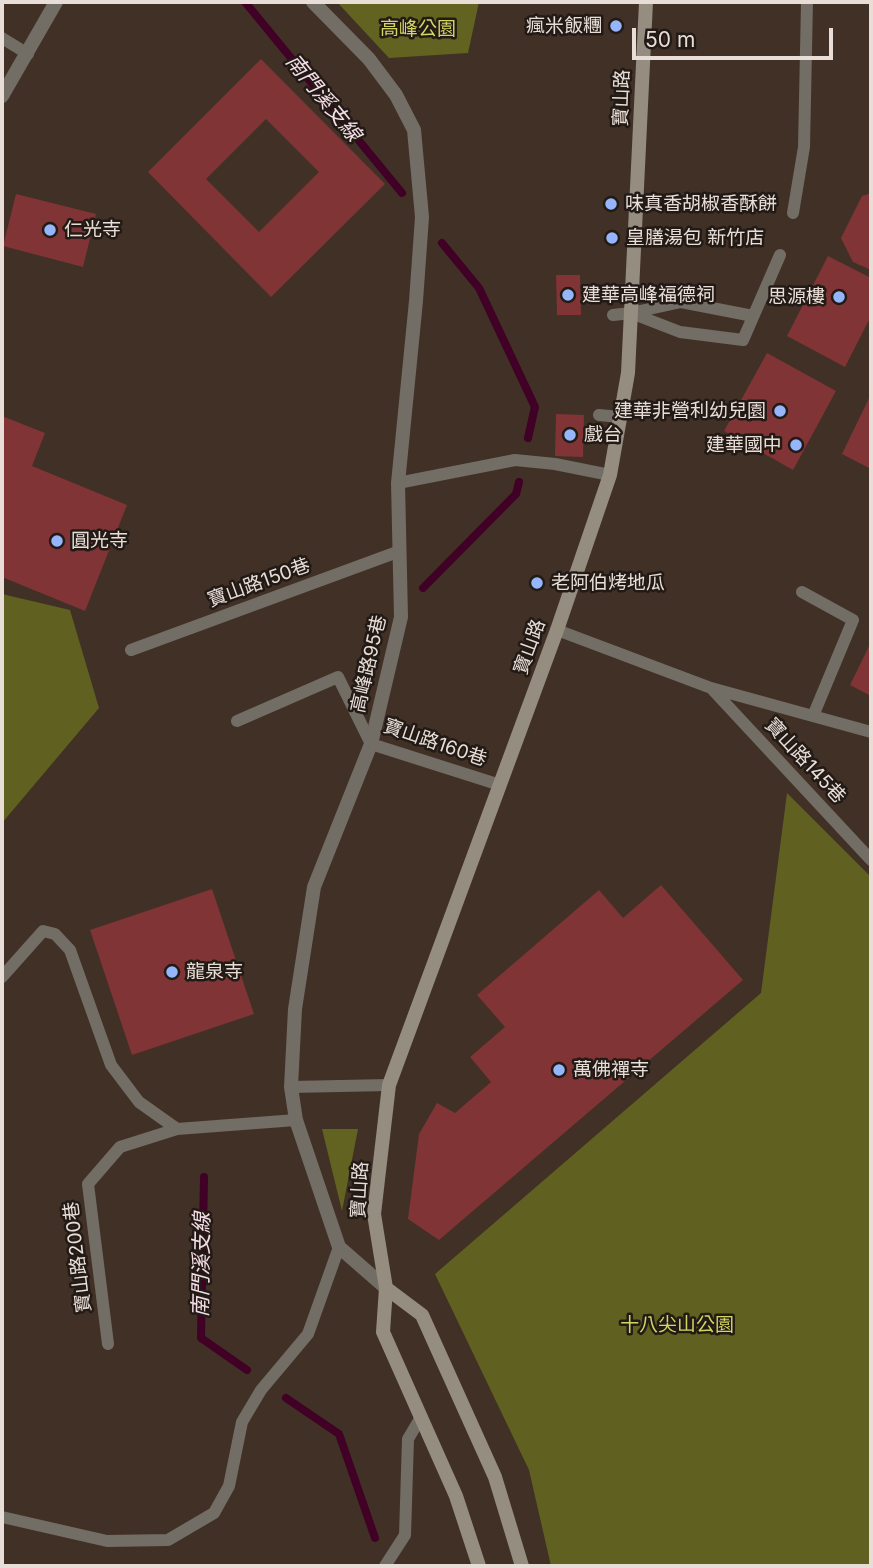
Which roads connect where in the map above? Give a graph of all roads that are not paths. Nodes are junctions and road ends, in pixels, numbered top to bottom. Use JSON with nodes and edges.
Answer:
{"nodes":[{"id":1,"x":56,"y":2,"type":"edge"},
{"id":2,"x":313,"y":2,"type":"edge"},
{"id":3,"x":646,"y":2,"type":"edge"},
{"id":4,"x":807,"y":2,"type":"edge"},
{"id":5,"x":2,"y":37,"type":"edge"},
{"id":6,"x":28,"y":54,"type":"junction"},
{"id":7,"x":2,"y":96,"type":"edge"},
{"id":8,"x":793,"y":213,"type":"dead end"},
{"id":9,"x":780,"y":255,"type":"dead end"},
{"id":10,"x":631,"y":313,"type":"junction"},
{"id":11,"x":613,"y":315,"type":"dead end"},
{"id":12,"x":753,"y":316,"type":"junction"},
{"id":13,"x":599,"y":415,"type":"dead end"},
{"id":14,"x":620,"y":417,"type":"junction"},
{"id":15,"x":610,"y":475,"type":"junction"},
{"id":16,"x":398,"y":483,"type":"junction"},
{"id":17,"x":400,"y":551,"type":"junction"},
{"id":18,"x":802,"y":592,"type":"dead end"},
{"id":19,"x":557,"y":630,"type":"junction"},
{"id":20,"x":131,"y":650,"type":"dead end"},
{"id":21,"x":711,"y":688,"type":"junction"},
{"id":22,"x":813,"y":716,"type":"junction"},
{"id":23,"x":237,"y":721,"type":"dead end"},
{"id":24,"x":871,"y":732,"type":"edge"},
{"id":25,"x":371,"y":744,"type":"junction"},
{"id":26,"x":500,"y":785,"type":"junction"},
{"id":27,"x":871,"y":860,"type":"edge"},
{"id":28,"x":2,"y":977,"type":"edge"},
{"id":29,"x":389,"y":1085,"type":"junction"},
{"id":30,"x":291,"y":1087,"type":"junction"},
{"id":31,"x":296,"y":1120,"type":"junction"},
{"id":32,"x":177,"y":1129,"type":"junction"},
{"id":33,"x":339,"y":1247,"type":"junction"},
{"id":34,"x":386,"y":1288,"type":"junction"},
{"id":35,"x":108,"y":1343,"type":"dead end"},
{"id":36,"x":421,"y":1417,"type":"junction"},
{"id":37,"x":2,"y":1517,"type":"edge"},
{"id":38,"x":385,"y":1566,"type":"edge"},
{"id":39,"x":479,"y":1566,"type":"edge"},
{"id":40,"x":522,"y":1566,"type":"edge"}],
"edges":[{"from":1,"to":6,"type":"street"},
{"from":2,"to":16,"type":"street","name":"高峰路95巷"},
{"from":3,"to":10,"type":"street","name":"寶山路"},
{"from":4,"to":8,"type":"lane"},
{"from":5,"to":6,"type":"lane"},
{"from":6,"to":7,"type":"street"},
{"from":9,"to":12,"type":"lane"},
{"from":10,"to":11,"type":"lane"},
{"from":10,"to":12,"type":"lane"},
{"from":10,"to":12,"type":"lane"},
{"from":10,"to":14,"type":"street","name":"寶山路"},
{"from":13,"to":14,"type":"lane"},
{"from":14,"to":15,"type":"street","name":"寶山路"},
{"from":15,"to":16,"type":"lane"},
{"from":15,"to":19,"type":"street","name":"寶山路"},
{"from":16,"to":17,"type":"street","name":"高峰路95巷"},
{"from":17,"to":20,"type":"lane","name":"寶山路150巷"},
{"from":17,"to":25,"type":"street","name":"高峰路95巷"},
{"from":18,"to":22,"type":"lane"},
{"from":19,"to":21,"type":"lane","name":"寶山路145巷"},
{"from":19,"to":26,"type":"street","name":"寶山路"},
{"from":21,"to":22,"type":"lane","name":"寶山路145巷"},
{"from":21,"to":27,"type":"lane","name":"寶山路145巷"},
{"from":22,"to":24,"type":"lane","name":"寶山路145巷"},
{"from":23,"to":25,"type":"lane","name":"寶山路160巷"},
{"from":25,"to":26,"type":"lane","name":"寶山路160巷"},
{"from":25,"to":30,"type":"street","name":"高峰路95巷"},
{"from":26,"to":29,"type":"street","name":"寶山路"},
{"from":28,"to":32,"type":"lane"},
{"from":29,"to":30,"type":"lane"},
{"from":29,"to":34,"type":"street","name":"寶山路"},
{"from":30,"to":31,"type":"street","name":"高峰路95巷"},
{"from":31,"to":32,"type":"lane","name":"寶山路200巷"},
{"from":31,"to":33,"type":"street","name":"高峰路95巷"},
{"from":32,"to":35,"type":"lane","name":"寶山路200巷"},
{"from":33,"to":34,"type":"street"},
{"from":33,"to":37,"type":"lane"},
{"from":34,"to":36,"type":"street","name":"寶山路"},
{"from":34,"to":40,"type":"street"},
{"from":36,"to":38,"type":"lane"},
{"from":36,"to":39,"type":"street","name":"寶山路"}]}
